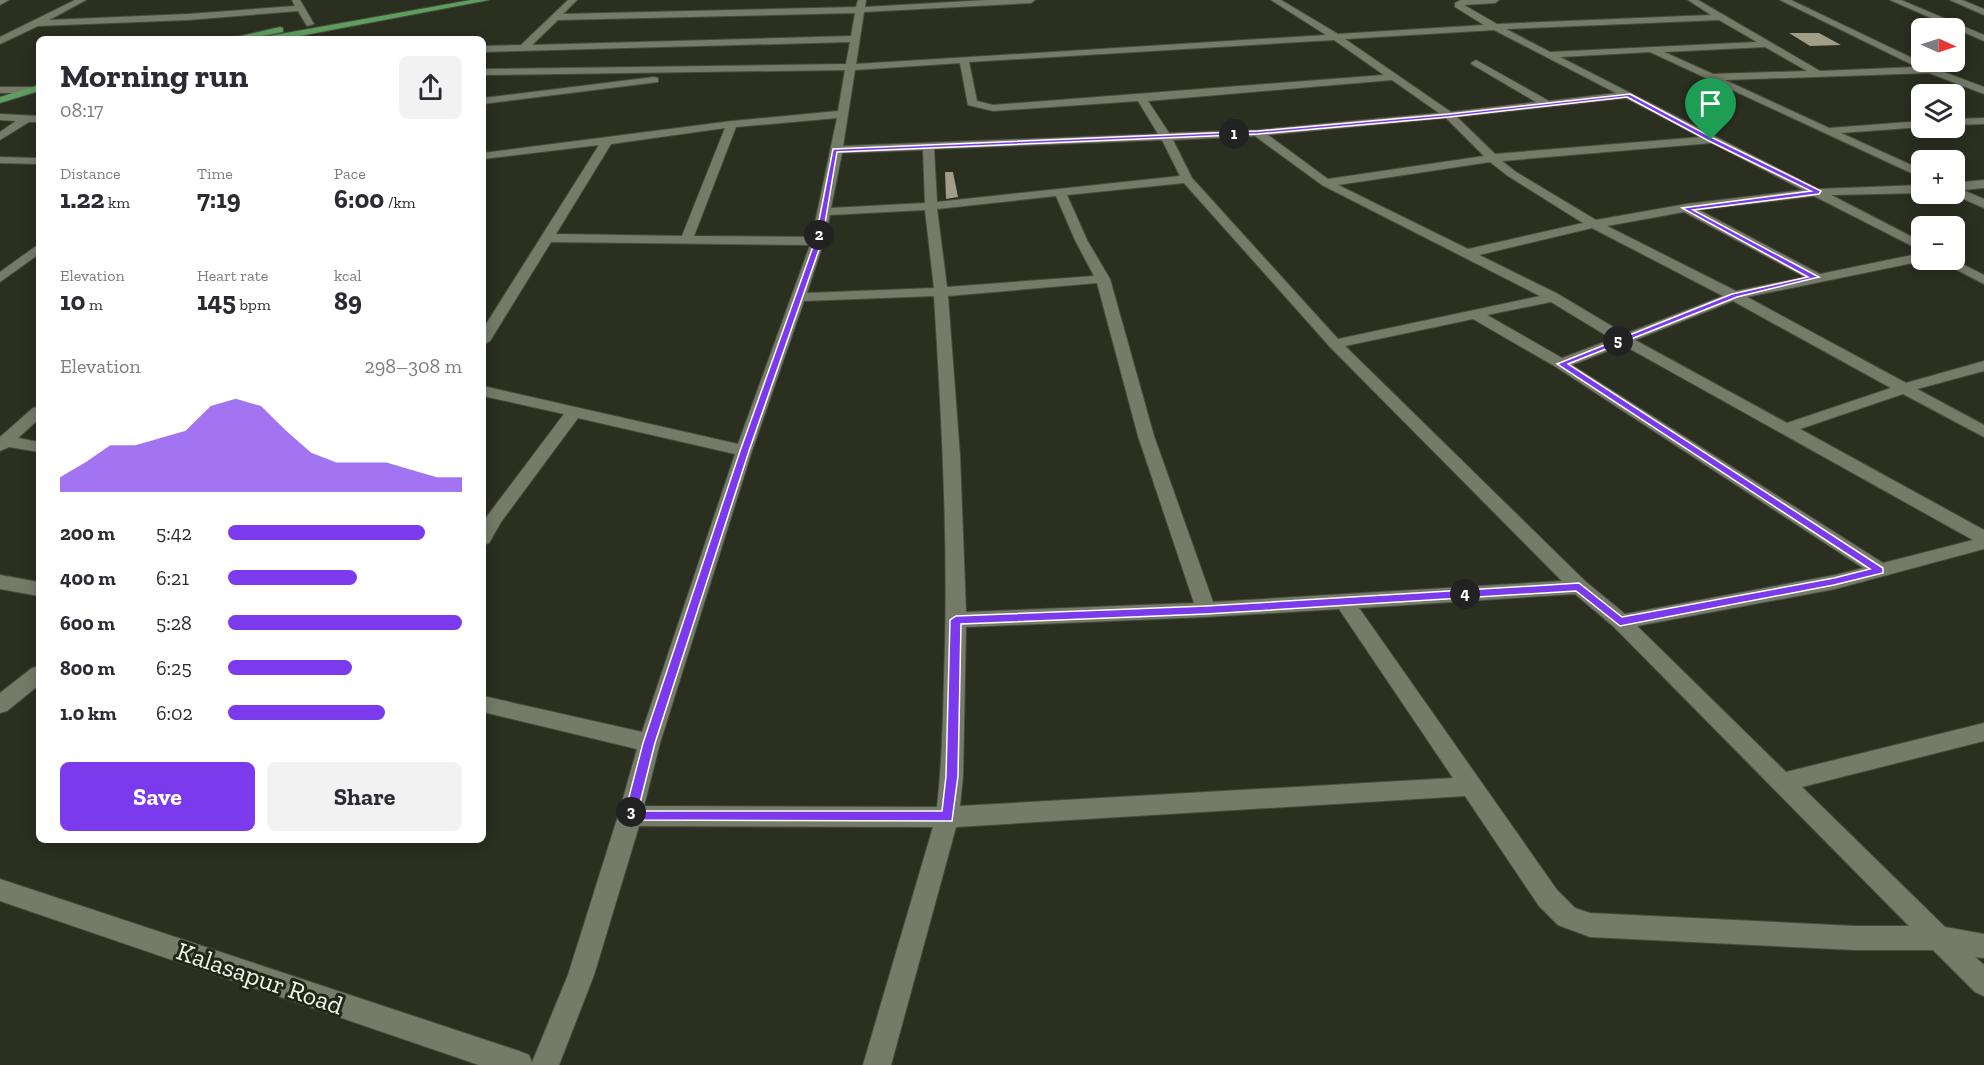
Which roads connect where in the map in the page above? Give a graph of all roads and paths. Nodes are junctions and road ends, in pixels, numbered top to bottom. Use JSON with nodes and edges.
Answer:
{"nodes":[{"id":1,"x":5,"y":0,"type":"edge"},
{"id":2,"x":82,"y":0,"type":"edge"},
{"id":3,"x":441,"y":0,"type":"edge"},
{"id":4,"x":485,"y":0,"type":"edge"},
{"id":5,"x":573,"y":0,"type":"edge"},
{"id":6,"x":1031,"y":0,"type":"edge"},
{"id":7,"x":1275,"y":0,"type":"edge"},
{"id":8,"x":1495,"y":0,"type":"edge"},
{"id":9,"x":1692,"y":0,"type":"edge"},
{"id":10,"x":1784,"y":0,"type":"edge"},
{"id":11,"x":1894,"y":0,"type":"edge"},
{"id":12,"x":1954,"y":0,"type":"edge"},
{"id":13,"x":0,"y":2,"type":"edge"},
{"id":14,"x":955,"y":2,"type":"edge"},
{"id":15,"x":298,"y":4,"type":"edge"},
{"id":16,"x":861,"y":5,"type":"edge"},
{"id":17,"x":1984,"y":12,"type":"edge"},
{"id":18,"x":557,"y":17,"type":"junction"},
{"id":19,"x":1719,"y":17,"type":"junction"},
{"id":20,"x":36,"y":23,"type":"junction"},
{"id":21,"x":310,"y":24,"type":"junction"},
{"id":22,"x":1496,"y":27,"type":"junction"},
{"id":23,"x":248,"y":36,"type":"edge"},
{"id":24,"x":286,"y":36,"type":"edge"},
{"id":25,"x":1336,"y":37,"type":"junction"},
{"id":26,"x":1984,"y":38,"type":"edge"},
{"id":27,"x":854,"y":39,"type":"junction"},
{"id":28,"x":0,"y":41,"type":"edge"},
{"id":29,"x":1766,"y":44,"type":"junction"},
{"id":30,"x":524,"y":47,"type":"junction"},
{"id":31,"x":1651,"y":49,"type":"junction"},
{"id":32,"x":486,"y":50,"type":"edge"},
{"id":33,"x":1551,"y":54,"type":"junction"},
{"id":34,"x":964,"y":60,"type":"junction"},
{"id":35,"x":1911,"y":61,"type":"edge"},
{"id":36,"x":1476,"y":63,"type":"dead end"},
{"id":37,"x":849,"y":67,"type":"junction"},
{"id":38,"x":730,"y":69,"type":"junction"},
{"id":39,"x":1911,"y":71,"type":"edge"},
{"id":40,"x":486,"y":72,"type":"edge"},
{"id":41,"x":1935,"y":72,"type":"edge"},
{"id":42,"x":1817,"y":73,"type":"junction"},
{"id":43,"x":1392,"y":77,"type":"junction"},
{"id":44,"x":1709,"y":77,"type":"junction"},
{"id":45,"x":0,"y":90,"type":"edge"},
{"id":46,"x":1984,"y":91,"type":"edge"},
{"id":47,"x":36,"y":92,"type":"edge"},
{"id":48,"x":36,"y":92,"type":"edge"},
{"id":49,"x":36,"y":92,"type":"edge"},
{"id":50,"x":1628,"y":95,"type":"junction"},
{"id":51,"x":1141,"y":98,"type":"junction"},
{"id":52,"x":0,"y":100,"type":"edge"},
{"id":53,"x":486,"y":101,"type":"edge"},
{"id":54,"x":1545,"y":103,"type":"junction"},
{"id":55,"x":0,"y":108,"type":"edge"},
{"id":56,"x":840,"y":114,"type":"junction"},
{"id":57,"x":1449,"y":116,"type":"junction"},
{"id":58,"x":0,"y":117,"type":"edge"},
{"id":59,"x":26,"y":119,"type":"junction"},
{"id":60,"x":36,"y":119,"type":"edge"},
{"id":61,"x":1984,"y":121,"type":"edge"},
{"id":62,"x":1965,"y":122,"type":"edge"},
{"id":63,"x":732,"y":124,"type":"junction"},
{"id":64,"x":1911,"y":125,"type":"edge"},
{"id":65,"x":1827,"y":131,"type":"junction"},
{"id":66,"x":1258,"y":133,"type":"junction"},
{"id":67,"x":0,"y":137,"type":"edge"},
{"id":68,"x":1164,"y":137,"type":"junction"},
{"id":69,"x":1711,"y":140,"type":"junction"},
{"id":70,"x":607,"y":141,"type":"junction"},
{"id":71,"x":928,"y":146,"type":"junction"},
{"id":72,"x":835,"y":150,"type":"junction"},
{"id":73,"x":486,"y":156,"type":"edge"},
{"id":74,"x":1492,"y":158,"type":"junction"},
{"id":75,"x":0,"y":160,"type":"edge"},
{"id":76,"x":36,"y":161,"type":"edge"},
{"id":77,"x":1911,"y":170,"type":"edge"},
{"id":78,"x":1187,"y":179,"type":"junction"},
{"id":79,"x":1326,"y":183,"type":"junction"},
{"id":80,"x":1984,"y":184,"type":"edge"},
{"id":81,"x":1965,"y":187,"type":"edge"},
{"id":82,"x":1911,"y":189,"type":"edge"},
{"id":83,"x":1060,"y":192,"type":"junction"},
{"id":84,"x":1819,"y":192,"type":"junction"},
{"id":85,"x":1965,"y":194,"type":"edge"},
{"id":86,"x":1984,"y":204,"type":"edge"},
{"id":87,"x":931,"y":206,"type":"junction"},
{"id":88,"x":1686,"y":208,"type":"junction"},
{"id":89,"x":824,"y":212,"type":"junction"},
{"id":90,"x":1594,"y":224,"type":"junction"},
{"id":91,"x":545,"y":238,"type":"junction"},
{"id":92,"x":686,"y":241,"type":"junction"},
{"id":93,"x":818,"y":241,"type":"junction"},
{"id":94,"x":1911,"y":241,"type":"edge"},
{"id":95,"x":36,"y":250,"type":"edge"},
{"id":96,"x":1470,"y":254,"type":"junction"},
{"id":97,"x":1911,"y":259,"type":"edge"},
{"id":98,"x":1964,"y":270,"type":"edge"},
{"id":99,"x":1815,"y":277,"type":"junction"},
{"id":100,"x":0,"y":278,"type":"edge"},
{"id":101,"x":1103,"y":279,"type":"junction"},
{"id":102,"x":1984,"y":280,"type":"edge"},
{"id":103,"x":941,"y":292,"type":"junction"},
{"id":104,"x":1734,"y":296,"type":"junction"},
{"id":105,"x":798,"y":297,"type":"junction"},
{"id":106,"x":1554,"y":297,"type":"junction"},
{"id":107,"x":1475,"y":314,"type":"junction"},
{"id":108,"x":486,"y":336,"type":"edge"},
{"id":109,"x":1623,"y":339,"type":"junction"},
{"id":110,"x":1335,"y":344,"type":"junction"},
{"id":111,"x":1561,"y":364,"type":"junction"},
{"id":112,"x":1984,"y":366,"type":"edge"},
{"id":113,"x":1905,"y":388,"type":"junction"},
{"id":114,"x":486,"y":392,"type":"edge"},
{"id":115,"x":574,"y":412,"type":"junction"},
{"id":116,"x":36,"y":414,"type":"edge"},
{"id":117,"x":1788,"y":428,"type":"junction"},
{"id":118,"x":1984,"y":432,"type":"edge"},
{"id":119,"x":3,"y":444,"type":"edge"},
{"id":120,"x":36,"y":447,"type":"edge"},
{"id":121,"x":744,"y":451,"type":"junction"},
{"id":122,"x":489,"y":519,"type":"edge"},
{"id":123,"x":1984,"y":538,"type":"edge"},
{"id":124,"x":1984,"y":543,"type":"edge"},
{"id":125,"x":1880,"y":570,"type":"junction"},
{"id":126,"x":0,"y":582,"type":"edge"},
{"id":127,"x":1579,"y":587,"type":"junction"},
{"id":128,"x":36,"y":589,"type":"edge"},
{"id":129,"x":1343,"y":600,"type":"junction"},
{"id":130,"x":1206,"y":610,"type":"junction"},
{"id":131,"x":956,"y":620,"type":"junction"},
{"id":132,"x":1620,"y":622,"type":"junction"},
{"id":133,"x":36,"y":676,"type":"edge"},
{"id":134,"x":0,"y":705,"type":"edge"},
{"id":135,"x":486,"y":705,"type":"edge"},
{"id":136,"x":1984,"y":732,"type":"edge"},
{"id":137,"x":649,"y":743,"type":"junction"},
{"id":138,"x":1783,"y":782,"type":"junction"},
{"id":139,"x":1472,"y":786,"type":"junction"},
{"id":140,"x":630,"y":816,"type":"junction"},
{"id":141,"x":947,"y":817,"type":"junction"},
{"id":142,"x":0,"y":890,"type":"edge"},
{"id":143,"x":1940,"y":938,"type":"junction"},
{"id":144,"x":1984,"y":946,"type":"edge"},
{"id":145,"x":1984,"y":983,"type":"edge"},
{"id":146,"x":519,"y":1065,"type":"edge"},
{"id":147,"x":546,"y":1065,"type":"edge"},
{"id":148,"x":877,"y":1065,"type":"edge"}],
"edges":[{"from":1,"to":13,"type":"street"},
{"from":2,"to":20,"type":"street"},
{"from":3,"to":21,"type":"main road"},
{"from":4,"to":24,"type":"main road"},
{"from":5,"to":18,"type":"street"},
{"from":6,"to":14,"type":"street"},
{"from":7,"to":25,"type":"street"},
{"from":8,"to":22,"type":"street"},
{"from":9,"to":19,"type":"street"},
{"from":10,"to":35,"type":"street"},
{"from":11,"to":26,"type":"street"},
{"from":12,"to":17,"type":"street"},
{"from":14,"to":16,"type":"street"},
{"from":15,"to":20,"type":"street"},
{"from":15,"to":21,"type":"street"},
{"from":16,"to":18,"type":"street"},
{"from":16,"to":27,"type":"street"},
{"from":18,"to":30,"type":"street"},
{"from":19,"to":22,"type":"street"},
{"from":19,"to":29,"type":"street"},
{"from":20,"to":28,"type":"street"},
{"from":21,"to":23,"type":"main road"},
{"from":22,"to":25,"type":"street"},
{"from":22,"to":33,"type":"street"},
{"from":25,"to":34,"type":"street"},
{"from":25,"to":43,"type":"street"},
{"from":27,"to":30,"type":"street"},
{"from":27,"to":37,"type":"street"},
{"from":29,"to":31,"type":"street"},
{"from":29,"to":42,"type":"street"},
{"from":30,"to":32,"type":"street"},
{"from":31,"to":33,"type":"street"},
{"from":31,"to":44,"type":"street"},
{"from":33,"to":50,"type":"street"},
{"from":34,"to":37,"type":"street"},
{"from":34,"to":51,"type":"street"},
{"from":36,"to":54,"type":"street"},
{"from":37,"to":38,"type":"street"},
{"from":37,"to":56,"type":"street"},
{"from":38,"to":40,"type":"street"},
{"from":38,"to":53,"type":"street"},
{"from":39,"to":42,"type":"street"},
{"from":41,"to":46,"type":"street"},
{"from":42,"to":44,"type":"street"},
{"from":43,"to":51,"type":"street"},
{"from":43,"to":57,"type":"street"},
{"from":44,"to":65,"type":"street"},
{"from":45,"to":47,"type":"street"},
{"from":48,"to":52,"type":"main road"},
{"from":49,"to":55,"type":"main road"},
{"from":50,"to":54,"type":"street"},
{"from":50,"to":69,"type":"street"},
{"from":51,"to":68,"type":"street"},
{"from":54,"to":57,"type":"street"},
{"from":56,"to":63,"type":"street"},
{"from":56,"to":72,"type":"street"},
{"from":57,"to":66,"type":"street"},
{"from":57,"to":74,"type":"street"},
{"from":58,"to":59,"type":"street"},
{"from":59,"to":60,"type":"street"},
{"from":59,"to":67,"type":"street"},
{"from":61,"to":62,"type":"street"},
{"from":63,"to":70,"type":"street"},
{"from":63,"to":92,"type":"street"},
{"from":64,"to":65,"type":"street"},
{"from":65,"to":77,"type":"street"},
{"from":66,"to":68,"type":"street"},
{"from":66,"to":79,"type":"street"},
{"from":68,"to":71,"type":"street"},
{"from":68,"to":78,"type":"street"},
{"from":69,"to":74,"type":"street"},
{"from":69,"to":84,"type":"street"},
{"from":70,"to":73,"type":"street"},
{"from":70,"to":91,"type":"street"},
{"from":71,"to":72,"type":"street"},
{"from":71,"to":87,"type":"street"},
{"from":72,"to":89,"type":"street"},
{"from":74,"to":79,"type":"street"},
{"from":74,"to":90,"type":"street"},
{"from":75,"to":76,"type":"street"},
{"from":78,"to":83,"type":"street"},
{"from":78,"to":110,"type":"street"},
{"from":79,"to":96,"type":"street"},
{"from":80,"to":81,"type":"street"},
{"from":82,"to":84,"type":"street"},
{"from":83,"to":87,"type":"street"},
{"from":83,"to":101,"type":"street"},
{"from":84,"to":88,"type":"street"},
{"from":84,"to":94,"type":"street"},
{"from":85,"to":86,"type":"street"},
{"from":87,"to":89,"type":"street"},
{"from":87,"to":103,"type":"street"},
{"from":88,"to":90,"type":"street"},
{"from":88,"to":99,"type":"street"},
{"from":89,"to":93,"type":"street"},
{"from":90,"to":96,"type":"street"},
{"from":90,"to":104,"type":"street"},
{"from":91,"to":92,"type":"street"},
{"from":91,"to":108,"type":"street"},
{"from":92,"to":93,"type":"street"},
{"from":93,"to":105,"type":"street"},
{"from":95,"to":100,"type":"street"},
{"from":96,"to":106,"type":"street"},
{"from":97,"to":99,"type":"street"},
{"from":98,"to":102,"type":"street"},
{"from":99,"to":104,"type":"street"},
{"from":101,"to":103,"type":"street"},
{"from":101,"to":130,"type":"street"},
{"from":103,"to":105,"type":"street"},
{"from":103,"to":131,"type":"street"},
{"from":104,"to":109,"type":"street"},
{"from":104,"to":113,"type":"street"},
{"from":105,"to":121,"type":"street"},
{"from":106,"to":107,"type":"street"},
{"from":106,"to":109,"type":"street"},
{"from":107,"to":110,"type":"street"},
{"from":107,"to":111,"type":"street"},
{"from":109,"to":111,"type":"street"},
{"from":109,"to":117,"type":"street"},
{"from":110,"to":127,"type":"street"},
{"from":111,"to":125,"type":"street"},
{"from":112,"to":113,"type":"street"},
{"from":113,"to":117,"type":"street"},
{"from":113,"to":118,"type":"street"},
{"from":114,"to":115,"type":"street"},
{"from":115,"to":121,"type":"street"},
{"from":115,"to":122,"type":"street"},
{"from":116,"to":119,"type":"street"},
{"from":117,"to":123,"type":"street"},
{"from":119,"to":120,"type":"street"},
{"from":121,"to":137,"type":"street"},
{"from":124,"to":125,"type":"street"},
{"from":125,"to":132,"type":"street"},
{"from":126,"to":128,"type":"street"},
{"from":127,"to":129,"type":"street"},
{"from":127,"to":132,"type":"street"},
{"from":129,"to":130,"type":"street"},
{"from":129,"to":139,"type":"street"},
{"from":130,"to":131,"type":"street"},
{"from":131,"to":141,"type":"street"},
{"from":132,"to":138,"type":"street"},
{"from":133,"to":134,"type":"street"},
{"from":135,"to":137,"type":"street"},
{"from":136,"to":138,"type":"street"},
{"from":137,"to":140,"type":"street"},
{"from":138,"to":143,"type":"street"},
{"from":139,"to":141,"type":"street"},
{"from":139,"to":143,"type":"street"},
{"from":140,"to":141,"type":"street"},
{"from":140,"to":147,"type":"street"},
{"from":141,"to":148,"type":"street"},
{"from":142,"to":146,"type":"street","name":"Kalasapur Road"},
{"from":143,"to":144,"type":"street"},
{"from":143,"to":145,"type":"street"}]}
